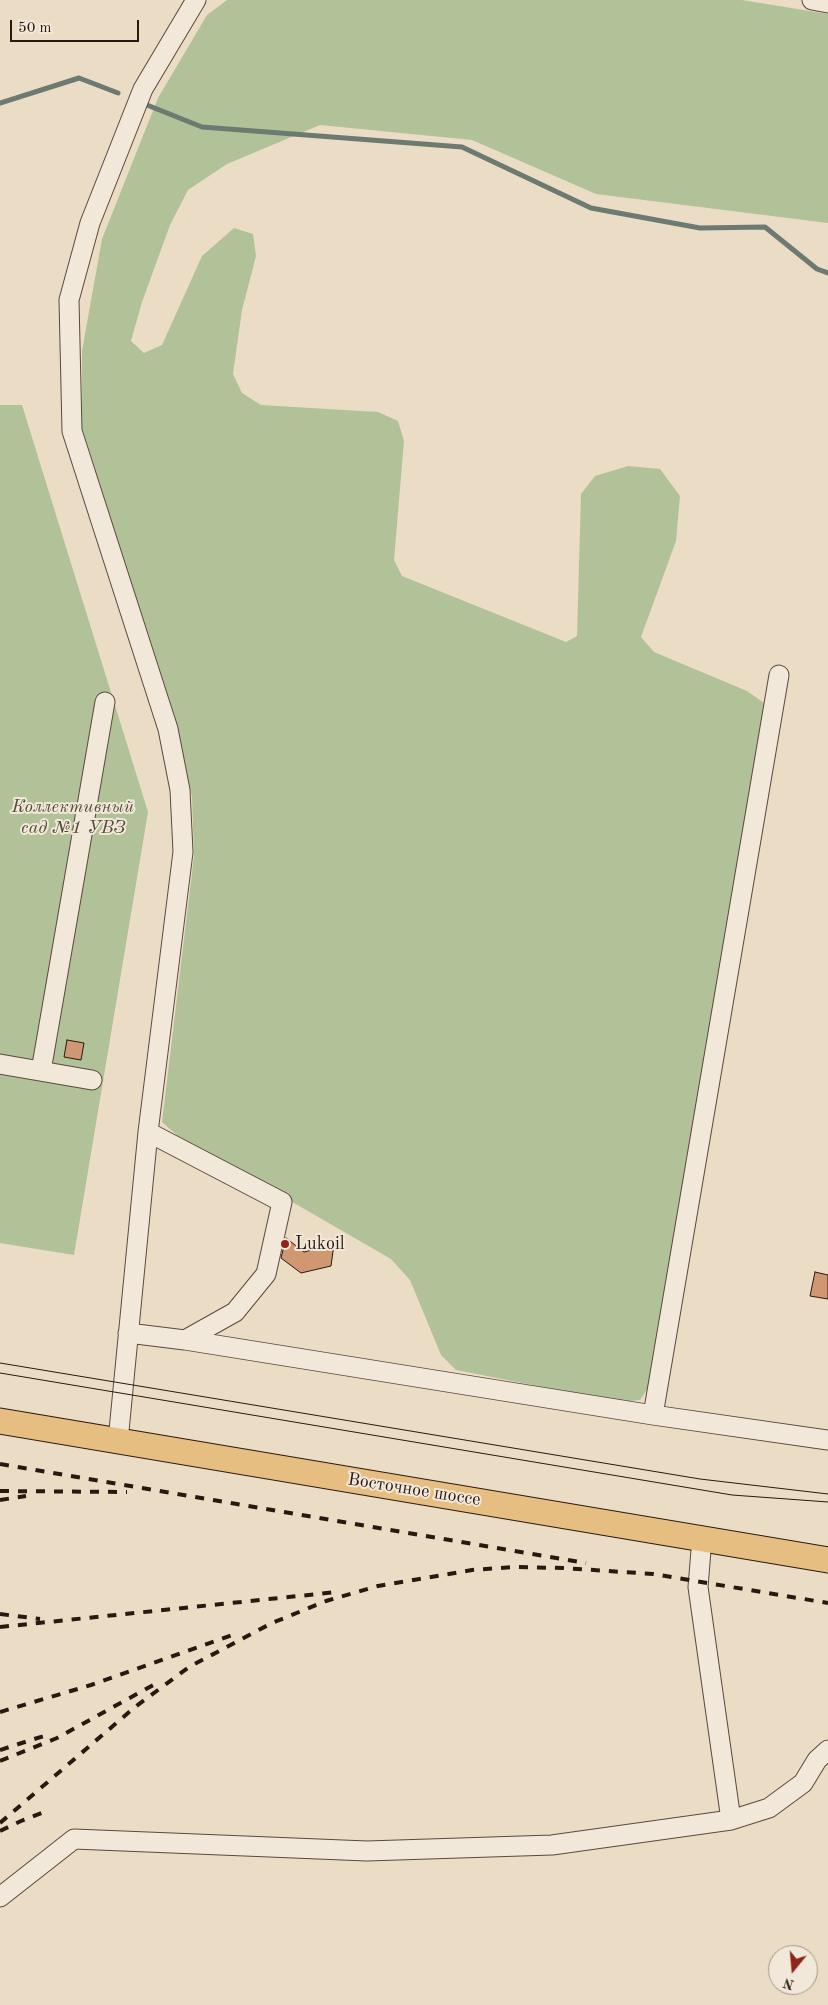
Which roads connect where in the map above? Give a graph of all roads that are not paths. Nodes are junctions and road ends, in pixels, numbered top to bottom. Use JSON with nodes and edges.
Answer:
{"nodes":[{"id":1,"x":196,"y":0,"type":"edge"},
{"id":2,"x":812,"y":0,"type":"edge"},
{"id":3,"x":828,"y":3,"type":"edge"},
{"id":4,"x":779,"y":675,"type":"dead end"},
{"id":5,"x":104,"y":702,"type":"dead end"},
{"id":6,"x":0,"y":1064,"type":"edge"},
{"id":7,"x":42,"y":1071,"type":"junction"},
{"id":8,"x":92,"y":1080,"type":"dead end"},
{"id":9,"x":148,"y":1132,"type":"junction"},
{"id":10,"x":128,"y":1333,"type":"junction"},
{"id":11,"x":185,"y":1340,"type":"junction"},
{"id":12,"x":654,"y":1415,"type":"junction"},
{"id":13,"x":0,"y":1421,"type":"edge"},
{"id":14,"x":828,"y":1440,"type":"edge"},
{"id":15,"x":118,"y":1441,"type":"junction"},
{"id":16,"x":702,"y":1538,"type":"junction"},
{"id":17,"x":828,"y":1560,"type":"edge"},
{"id":18,"x":828,"y":1750,"type":"edge"},
{"id":19,"x":731,"y":1820,"type":"junction"},
{"id":20,"x":0,"y":1897,"type":"edge"}],
"edges":[{"from":1,"to":9,"type":"street"},
{"from":2,"to":3,"type":"street"},
{"from":4,"to":12,"type":"street"},
{"from":5,"to":7,"type":"street"},
{"from":6,"to":7,"type":"street"},
{"from":7,"to":8,"type":"street"},
{"from":9,"to":10,"type":"street"},
{"from":9,"to":11,"type":"street"},
{"from":10,"to":11,"type":"street"},
{"from":10,"to":15,"type":"street"},
{"from":11,"to":12,"type":"street"},
{"from":12,"to":14,"type":"street"},
{"from":13,"to":15,"type":"main road","name":"Восточное шоссе"},
{"from":15,"to":16,"type":"main road","name":"Восточное шоссе"},
{"from":16,"to":17,"type":"main road","name":"Восточное шоссе"},
{"from":16,"to":19,"type":"street"},
{"from":18,"to":19,"type":"street"},
{"from":19,"to":20,"type":"street"}]}
